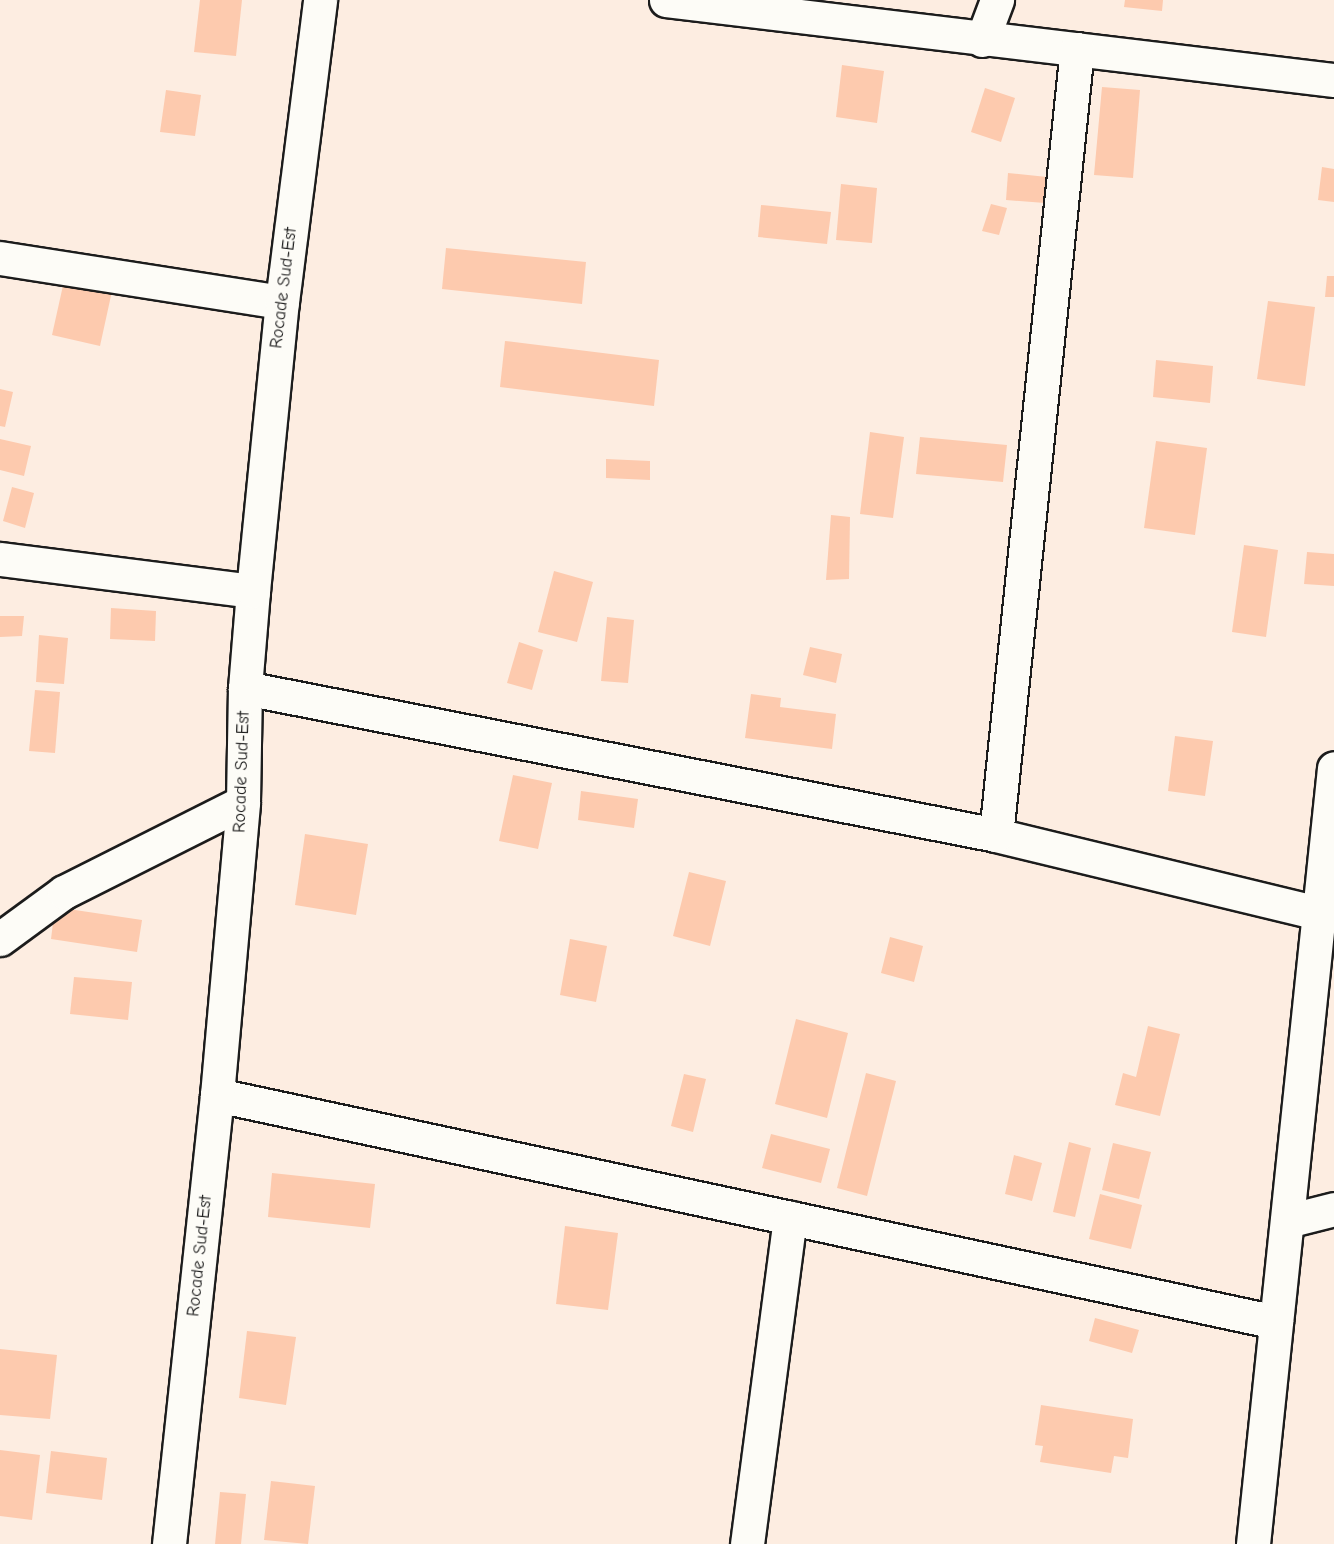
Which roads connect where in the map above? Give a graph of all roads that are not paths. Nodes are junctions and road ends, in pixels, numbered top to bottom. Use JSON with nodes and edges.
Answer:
{"nodes":[{"id":1,"x":320,"y":0,"type":"edge"},
{"id":2,"x":666,"y":0,"type":"edge"},
{"id":3,"x":997,"y":0,"type":"edge"},
{"id":4,"x":982,"y":40,"type":"junction"},
{"id":5,"x":1077,"y":49,"type":"junction"},
{"id":6,"x":1334,"y":80,"type":"edge"},
{"id":7,"x":0,"y":258,"type":"edge"},
{"id":8,"x":282,"y":302,"type":"junction"},
{"id":9,"x":0,"y":559,"type":"edge"},
{"id":10,"x":253,"y":591,"type":"junction"},
{"id":11,"x":245,"y":688,"type":"junction"},
{"id":12,"x":1334,"y":768,"type":"edge"},
{"id":13,"x":243,"y":802,"type":"junction"},
{"id":14,"x":996,"y":835,"type":"junction"},
{"id":15,"x":1319,"y":913,"type":"junction"},
{"id":16,"x":0,"y":939,"type":"edge"},
{"id":17,"x":217,"y":1095,"type":"junction"},
{"id":18,"x":1334,"y":1209,"type":"edge"},
{"id":19,"x":790,"y":1218,"type":"junction"},
{"id":20,"x":1287,"y":1221,"type":"junction"},
{"id":21,"x":1276,"y":1322,"type":"junction"},
{"id":22,"x":169,"y":1544,"type":"edge"},
{"id":23,"x":747,"y":1544,"type":"edge"},
{"id":24,"x":1253,"y":1544,"type":"edge"}],
"edges":[{"from":1,"to":8,"type":"street","name":"Rocade Sud-Est"},
{"from":2,"to":4,"type":"street"},
{"from":3,"to":4,"type":"street"},
{"from":4,"to":5,"type":"street"},
{"from":5,"to":6,"type":"street"},
{"from":5,"to":14,"type":"street"},
{"from":7,"to":8,"type":"street"},
{"from":8,"to":10,"type":"street","name":"Rocade Sud-Est"},
{"from":9,"to":10,"type":"street"},
{"from":10,"to":11,"type":"street","name":"Rocade Sud-Est"},
{"from":11,"to":13,"type":"street","name":"Rocade Sud-Est"},
{"from":11,"to":14,"type":"street"},
{"from":12,"to":15,"type":"street"},
{"from":13,"to":16,"type":"street"},
{"from":13,"to":17,"type":"street","name":"Rocade Sud-Est"},
{"from":14,"to":15,"type":"street"},
{"from":15,"to":20,"type":"street"},
{"from":17,"to":19,"type":"street"},
{"from":17,"to":22,"type":"street","name":"Rocade Sud-Est"},
{"from":18,"to":20,"type":"street"},
{"from":19,"to":21,"type":"street"},
{"from":19,"to":23,"type":"street"},
{"from":20,"to":21,"type":"street"},
{"from":21,"to":24,"type":"street"}]}
